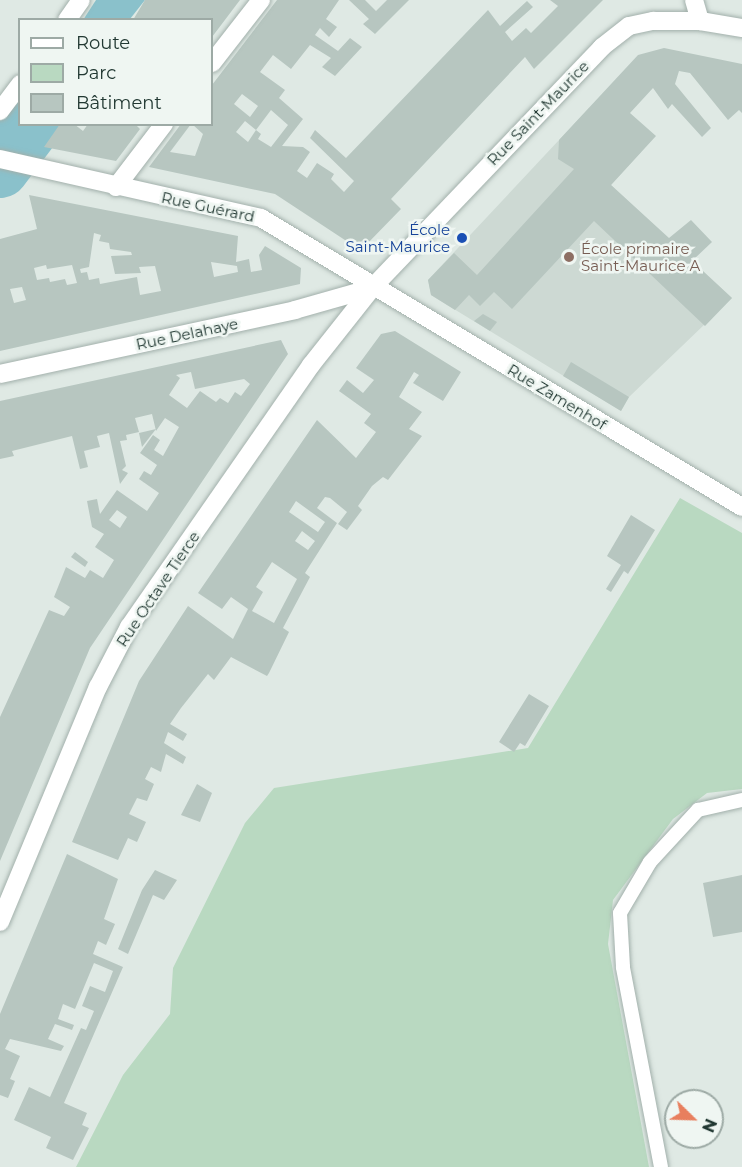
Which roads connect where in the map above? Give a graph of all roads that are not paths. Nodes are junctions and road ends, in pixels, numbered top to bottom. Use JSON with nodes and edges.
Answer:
{"nodes":[{"id":1,"x":81,"y":0,"type":"edge"},
{"id":2,"x":261,"y":0,"type":"edge"},
{"id":3,"x":694,"y":0,"type":"edge"},
{"id":4,"x":68,"y":18,"type":"edge"},
{"id":5,"x":700,"y":21,"type":"junction"},
{"id":6,"x":742,"y":28,"type":"edge"},
{"id":7,"x":213,"y":62,"type":"edge"},
{"id":8,"x":18,"y":87,"type":"edge"},
{"id":9,"x":0,"y":111,"type":"edge"},
{"id":10,"x":162,"y":126,"type":"edge"},
{"id":11,"x":0,"y":159,"type":"edge"},
{"id":12,"x":116,"y":187,"type":"junction"},
{"id":13,"x":372,"y":288,"type":"junction"},
{"id":14,"x":0,"y":374,"type":"edge"},
{"id":15,"x":742,"y":507,"type":"edge"},
{"id":16,"x":742,"y":800,"type":"edge"},
{"id":17,"x":0,"y":922,"type":"edge"},
{"id":18,"x":661,"y":1167,"type":"edge"}],
"edges":[{"from":1,"to":4,"type":"street"},
{"from":2,"to":7,"type":"street"},
{"from":3,"to":5,"type":"street"},
{"from":5,"to":6,"type":"street","name":"Rue Saint-Maurice"},
{"from":5,"to":13,"type":"street","name":"Rue Saint-Maurice"},
{"from":8,"to":9,"type":"street"},
{"from":10,"to":12,"type":"street"},
{"from":11,"to":12,"type":"street","name":"Rue Guérard"},
{"from":12,"to":13,"type":"street","name":"Rue Guérard"},
{"from":13,"to":14,"type":"street","name":"Rue Delahaye"},
{"from":13,"to":15,"type":"street","name":"Rue Zamenhof"},
{"from":13,"to":17,"type":"street","name":"Rue Octave Tierce"},
{"from":16,"to":18,"type":"lane"}]}
